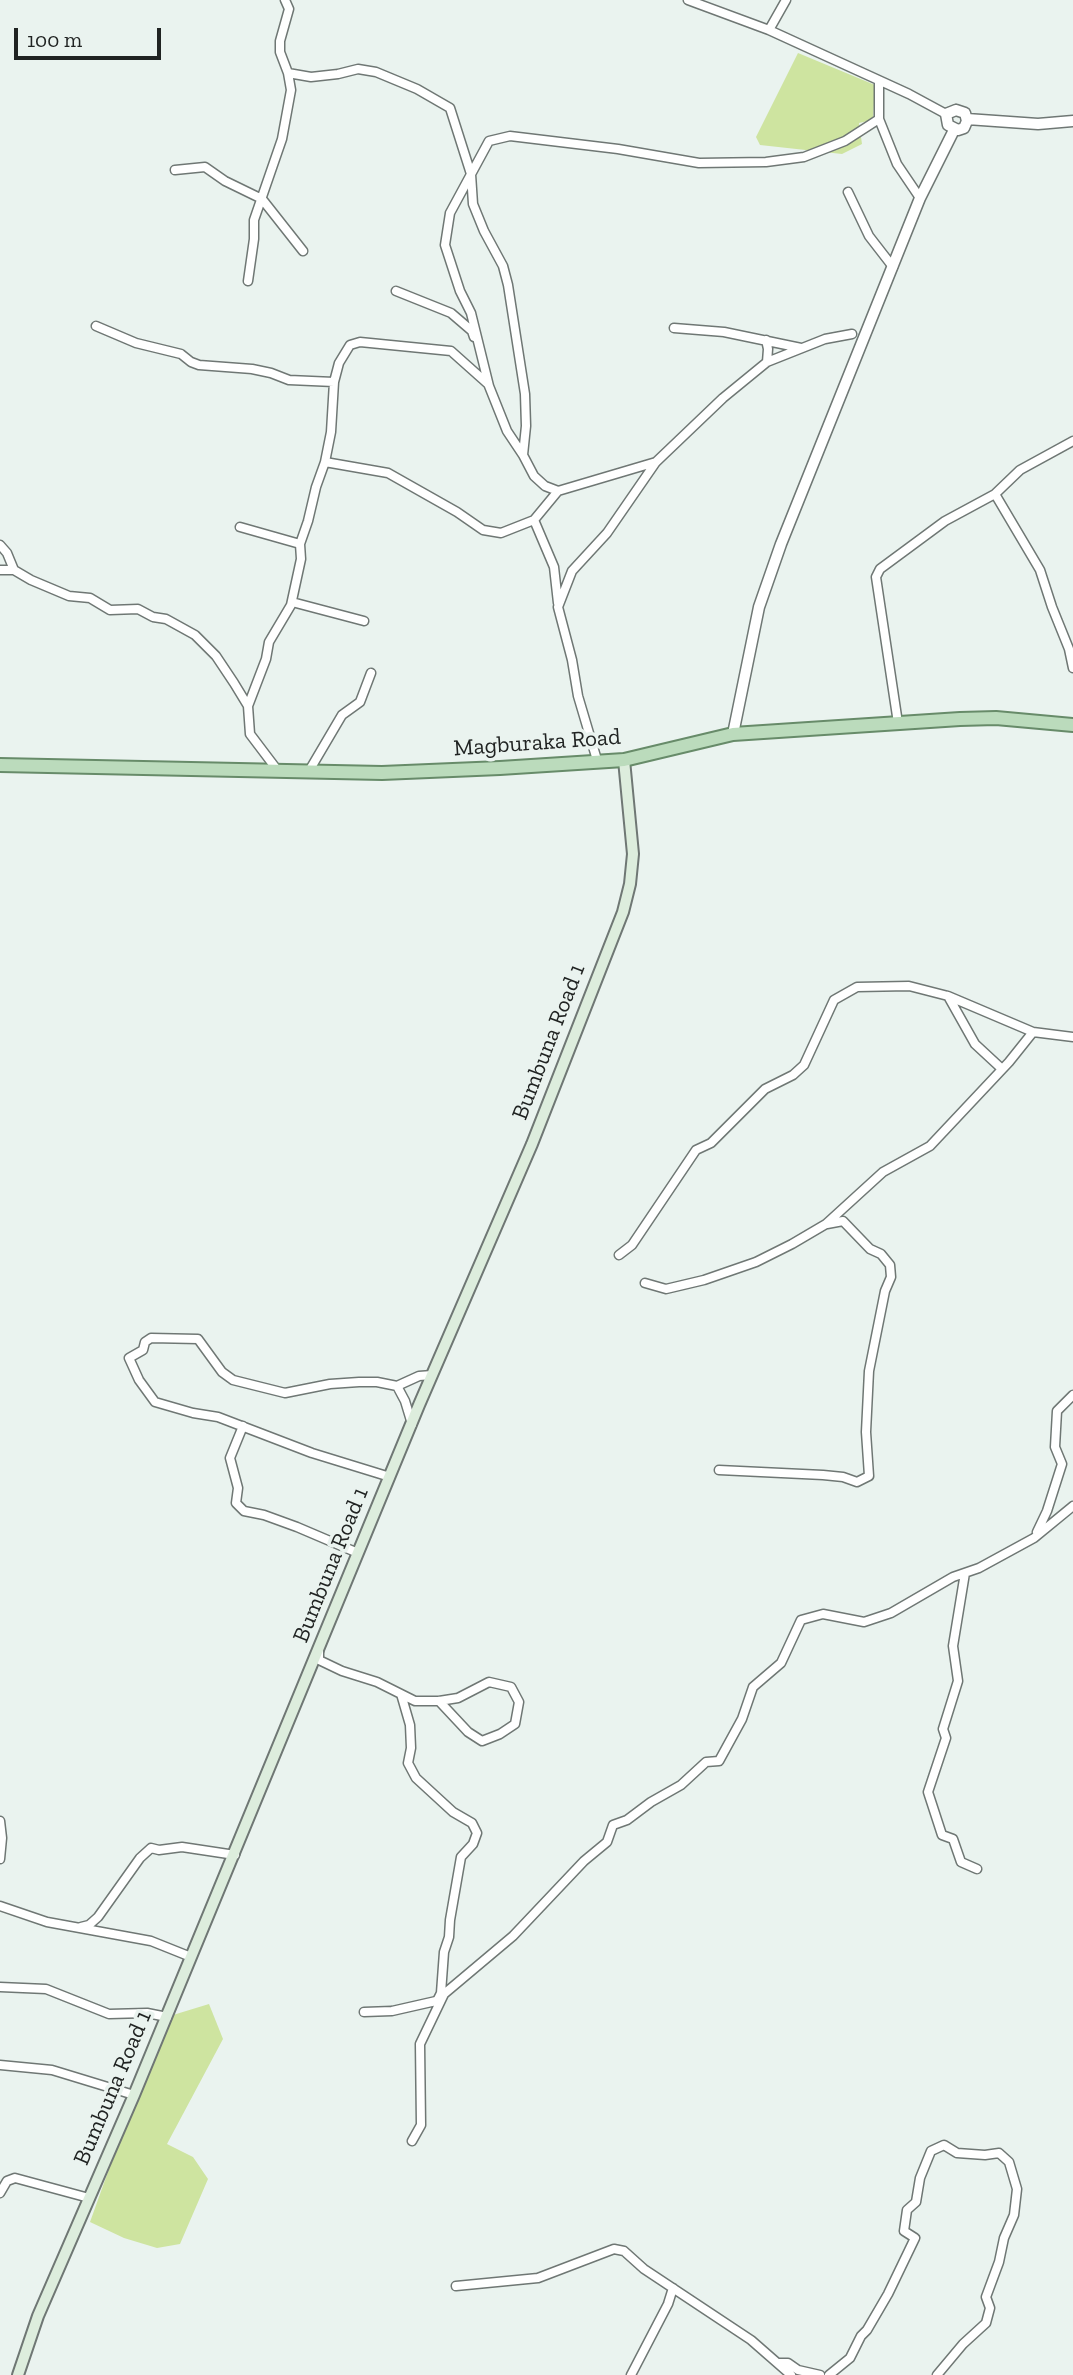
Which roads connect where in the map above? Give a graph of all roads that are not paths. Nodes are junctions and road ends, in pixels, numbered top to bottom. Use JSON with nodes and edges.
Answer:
{"nodes":[{"id":1,"x":285,"y":0,"type":"edge"},
{"id":2,"x":688,"y":0,"type":"edge"},
{"id":3,"x":786,"y":0,"type":"edge"},
{"id":4,"x":769,"y":30,"type":"junction"},
{"id":5,"x":288,"y":73,"type":"junction"},
{"id":6,"x":879,"y":80,"type":"junction"},
{"id":7,"x":946,"y":114,"type":"junction"},
{"id":8,"x":879,"y":119,"type":"junction"},
{"id":9,"x":967,"y":119,"type":"junction"},
{"id":10,"x":1073,"y":121,"type":"edge"},
{"id":11,"x":954,"y":130,"type":"junction"},
{"id":12,"x":175,"y":170,"type":"dead end"},
{"id":13,"x":471,"y":174,"type":"junction"},
{"id":14,"x":848,"y":192,"type":"dead end"},
{"id":15,"x":262,"y":198,"type":"junction"},
{"id":16,"x":920,"y":198,"type":"junction"},
{"id":17,"x":303,"y":251,"type":"dead end"},
{"id":18,"x":893,"y":267,"type":"junction"},
{"id":19,"x":248,"y":281,"type":"dead end"},
{"id":20,"x":396,"y":291,"type":"dead end"},
{"id":21,"x":96,"y":326,"type":"dead end"},
{"id":22,"x":674,"y":328,"type":"dead end"},
{"id":23,"x":852,"y":334,"type":"dead end"},
{"id":24,"x":766,"y":340,"type":"junction"},
{"id":25,"x":478,"y":346,"type":"junction"},
{"id":26,"x":801,"y":348,"type":"junction"},
{"id":27,"x":766,"y":362,"type":"junction"},
{"id":28,"x":334,"y":382,"type":"junction"},
{"id":29,"x":489,"y":386,"type":"junction"},
{"id":30,"x":1072,"y":443,"type":"edge"},
{"id":31,"x":523,"y":455,"type":"junction"},
{"id":32,"x":656,"y":462,"type":"junction"},
{"id":33,"x":325,"y":463,"type":"junction"},
{"id":34,"x":558,"y":491,"type":"junction"},
{"id":35,"x":995,"y":494,"type":"junction"},
{"id":36,"x":534,"y":520,"type":"junction"},
{"id":37,"x":240,"y":527,"type":"dead end"},
{"id":38,"x":300,"y":544,"type":"junction"},
{"id":39,"x":0,"y":545,"type":"edge"},
{"id":40,"x":0,"y":570,"type":"edge"},
{"id":41,"x":14,"y":570,"type":"junction"},
{"id":42,"x":292,"y":602,"type":"junction"},
{"id":43,"x":558,"y":607,"type":"junction"},
{"id":44,"x":364,"y":621,"type":"dead end"},
{"id":45,"x":1073,"y":668,"type":"edge"},
{"id":46,"x":371,"y":673,"type":"dead end"},
{"id":47,"x":248,"y":706,"type":"junction"},
{"id":48,"x":898,"y":723,"type":"junction"},
{"id":49,"x":1073,"y":725,"type":"edge"},
{"id":50,"x":733,"y":734,"type":"junction"},
{"id":51,"x":597,"y":760,"type":"junction"},
{"id":52,"x":624,"y":760,"type":"junction"},
{"id":53,"x":0,"y":765,"type":"edge"},
{"id":54,"x":278,"y":771,"type":"junction"},
{"id":55,"x":309,"y":771,"type":"junction"},
{"id":56,"x":948,"y":996,"type":"junction"},
{"id":57,"x":1033,"y":1032,"type":"junction"},
{"id":58,"x":1073,"y":1037,"type":"edge"},
{"id":59,"x":1002,"y":1069,"type":"junction"},
{"id":60,"x":849,"y":1202,"type":"junction"},
{"id":61,"x":844,"y":1221,"type":"junction"},
{"id":62,"x":826,"y":1224,"type":"junction"},
{"id":63,"x":619,"y":1255,"type":"dead end"},
{"id":64,"x":645,"y":1283,"type":"dead end"},
{"id":65,"x":432,"y":1375,"type":"junction"},
{"id":66,"x":397,"y":1387,"type":"junction"},
{"id":67,"x":1073,"y":1395,"type":"edge"},
{"id":68,"x":412,"y":1424,"type":"junction"},
{"id":69,"x":243,"y":1426,"type":"junction"},
{"id":70,"x":719,"y":1470,"type":"dead end"},
{"id":71,"x":390,"y":1478,"type":"junction"},
{"id":72,"x":1073,"y":1506,"type":"edge"},
{"id":73,"x":1034,"y":1538,"type":"junction"},
{"id":74,"x":358,"y":1553,"type":"junction"},
{"id":75,"x":965,"y":1573,"type":"junction"},
{"id":76,"x":319,"y":1651,"type":"junction"},
{"id":77,"x":401,"y":1694,"type":"junction"},
{"id":78,"x":439,"y":1701,"type":"junction"},
{"id":79,"x":0,"y":1821,"type":"edge"},
{"id":80,"x":235,"y":1855,"type":"junction"},
{"id":81,"x":0,"y":1859,"type":"edge"},
{"id":82,"x":977,"y":1869,"type":"dead end"},
{"id":83,"x":0,"y":1899,"type":"edge"},
{"id":84,"x":3,"y":1907,"type":"edge"},
{"id":85,"x":80,"y":1927,"type":"junction"},
{"id":86,"x":191,"y":1957,"type":"junction"},
{"id":87,"x":0,"y":1987,"type":"edge"},
{"id":88,"x":444,"y":1994,"type":"junction"},
{"id":89,"x":436,"y":2001,"type":"junction"},
{"id":90,"x":364,"y":2012,"type":"dead end"},
{"id":91,"x":166,"y":2017,"type":"junction"},
{"id":92,"x":0,"y":2065,"type":"edge"},
{"id":93,"x":134,"y":2095,"type":"junction"},
{"id":94,"x":412,"y":2141,"type":"dead end"},
{"id":95,"x":0,"y":2193,"type":"edge"},
{"id":96,"x":89,"y":2198,"type":"junction"},
{"id":97,"x":456,"y":2286,"type":"dead end"},
{"id":98,"x":673,"y":2288,"type":"junction"},
{"id":99,"x":778,"y":2363,"type":"junction"},
{"id":100,"x":18,"y":2375,"type":"edge"},
{"id":101,"x":631,"y":2375,"type":"edge"},
{"id":102,"x":791,"y":2375,"type":"edge"},
{"id":103,"x":820,"y":2375,"type":"edge"},
{"id":104,"x":829,"y":2375,"type":"edge"},
{"id":105,"x":937,"y":2375,"type":"edge"}],
"edges":[{"from":1,"to":5,"type":"street"},
{"from":2,"to":4,"type":"street"},
{"from":3,"to":4,"type":"street"},
{"from":4,"to":6,"type":"street"},
{"from":5,"to":13,"type":"street"},
{"from":5,"to":15,"type":"street"},
{"from":6,"to":7,"type":"street"},
{"from":6,"to":8,"type":"street"},
{"from":7,"to":9,"type":"street"},
{"from":7,"to":11,"type":"street"},
{"from":8,"to":13,"type":"street"},
{"from":8,"to":16,"type":"street"},
{"from":9,"to":10,"type":"street"},
{"from":9,"to":11,"type":"street"},
{"from":11,"to":16,"type":"street"},
{"from":12,"to":15,"type":"street"},
{"from":13,"to":25,"type":"street"},
{"from":13,"to":31,"type":"street"},
{"from":14,"to":18,"type":"street"},
{"from":15,"to":17,"type":"street"},
{"from":15,"to":19,"type":"street"},
{"from":16,"to":18,"type":"street"},
{"from":18,"to":50,"type":"street"},
{"from":20,"to":25,"type":"street"},
{"from":21,"to":28,"type":"street"},
{"from":22,"to":24,"type":"street"},
{"from":23,"to":26,"type":"street"},
{"from":24,"to":26,"type":"street"},
{"from":24,"to":27,"type":"street"},
{"from":25,"to":29,"type":"street"},
{"from":26,"to":27,"type":"street"},
{"from":27,"to":32,"type":"street"},
{"from":28,"to":29,"type":"street"},
{"from":28,"to":33,"type":"street"},
{"from":29,"to":31,"type":"street"},
{"from":30,"to":35,"type":"street"},
{"from":31,"to":34,"type":"street"},
{"from":32,"to":34,"type":"street"},
{"from":32,"to":43,"type":"street"},
{"from":33,"to":36,"type":"street"},
{"from":33,"to":38,"type":"street"},
{"from":34,"to":36,"type":"street"},
{"from":35,"to":45,"type":"street"},
{"from":35,"to":48,"type":"street"},
{"from":36,"to":43,"type":"street"},
{"from":37,"to":38,"type":"street"},
{"from":38,"to":42,"type":"street"},
{"from":39,"to":41,"type":"street"},
{"from":40,"to":41,"type":"street"},
{"from":41,"to":47,"type":"street"},
{"from":42,"to":44,"type":"street"},
{"from":42,"to":47,"type":"street"},
{"from":43,"to":51,"type":"street"},
{"from":46,"to":55,"type":"street"},
{"from":47,"to":54,"type":"street"},
{"from":48,"to":49,"type":"main road","name":"Magburaka Road"},
{"from":48,"to":50,"type":"main road","name":"Magburaka Road"},
{"from":50,"to":52,"type":"main road","name":"Magburaka Road"},
{"from":51,"to":52,"type":"main road","name":"Magburaka Road"},
{"from":51,"to":55,"type":"main road","name":"Magburaka Road"},
{"from":52,"to":65,"type":"main road","name":"Bumbuna Road 1"},
{"from":53,"to":54,"type":"main road","name":"Magburaka Road"},
{"from":54,"to":55,"type":"main road","name":"Magburaka Road"},
{"from":56,"to":57,"type":"street"},
{"from":56,"to":59,"type":"street"},
{"from":56,"to":63,"type":"street"},
{"from":57,"to":58,"type":"street"},
{"from":57,"to":59,"type":"street"},
{"from":59,"to":60,"type":"street"},
{"from":60,"to":61,"type":"street"},
{"from":60,"to":62,"type":"street"},
{"from":61,"to":62,"type":"street"},
{"from":61,"to":70,"type":"street"},
{"from":62,"to":64,"type":"street"},
{"from":65,"to":66,"type":"street"},
{"from":65,"to":68,"type":"main road","name":"Bumbuna Road 1"},
{"from":66,"to":68,"type":"street"},
{"from":66,"to":69,"type":"street"},
{"from":67,"to":73,"type":"street"},
{"from":68,"to":71,"type":"main road","name":"Bumbuna Road 1"},
{"from":69,"to":71,"type":"street"},
{"from":69,"to":74,"type":"street"},
{"from":71,"to":74,"type":"main road","name":"Bumbuna Road 1"},
{"from":72,"to":73,"type":"street"},
{"from":73,"to":75,"type":"street"},
{"from":74,"to":76,"type":"main road","name":"Bumbuna Road 1"},
{"from":75,"to":82,"type":"street"},
{"from":75,"to":88,"type":"street"},
{"from":76,"to":77,"type":"street"},
{"from":76,"to":80,"type":"main road","name":"Bumbuna Road 1"},
{"from":77,"to":78,"type":"street"},
{"from":77,"to":89,"type":"street"},
{"from":78,"to":78,"type":"street"},
{"from":79,"to":81,"type":"street"},
{"from":80,"to":85,"type":"street"},
{"from":80,"to":86,"type":"main road","name":"Bumbuna Road 1"},
{"from":83,"to":84,"type":"street"},
{"from":84,"to":85,"type":"street"},
{"from":85,"to":86,"type":"street"},
{"from":86,"to":91,"type":"main road","name":"Bumbuna Road 1"},
{"from":87,"to":91,"type":"street"},
{"from":88,"to":89,"type":"street"},
{"from":88,"to":94,"type":"street"},
{"from":89,"to":90,"type":"street"},
{"from":91,"to":93,"type":"main road","name":"Bumbuna Road 1"},
{"from":92,"to":93,"type":"street"},
{"from":93,"to":96,"type":"main road","name":"Bumbuna Road 1"},
{"from":95,"to":96,"type":"street"},
{"from":96,"to":100,"type":"main road","name":"Bumbuna Road 1"},
{"from":97,"to":98,"type":"street"},
{"from":98,"to":99,"type":"street"},
{"from":98,"to":101,"type":"street"},
{"from":99,"to":102,"type":"street"},
{"from":99,"to":103,"type":"street"},
{"from":104,"to":105,"type":"street"}]}
